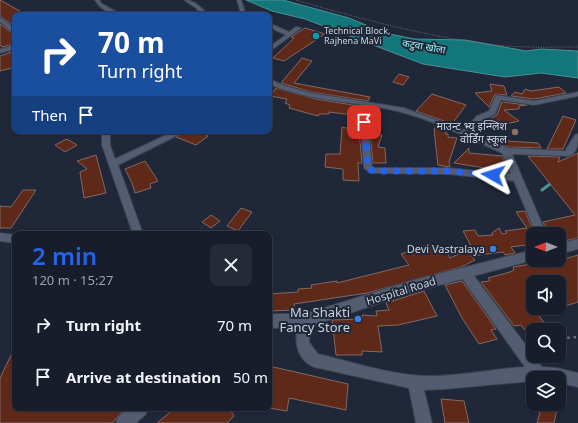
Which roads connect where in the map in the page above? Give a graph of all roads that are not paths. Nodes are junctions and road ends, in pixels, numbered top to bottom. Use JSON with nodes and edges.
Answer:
{"nodes":[{"id":1,"x":97,"y":0,"type":"edge"},
{"id":2,"x":196,"y":0,"type":"edge"},
{"id":3,"x":239,"y":0,"type":"edge"},
{"id":4,"x":188,"y":1,"type":"edge"},
{"id":5,"x":113,"y":12,"type":"edge"},
{"id":6,"x":203,"y":12,"type":"edge"},
{"id":7,"x":243,"y":12,"type":"edge"},
{"id":8,"x":0,"y":19,"type":"edge"},
{"id":9,"x":272,"y":26,"type":"edge"},
{"id":10,"x":298,"y":28,"type":"dead end"},
{"id":11,"x":12,"y":29,"type":"edge"},
{"id":12,"x":289,"y":34,"type":"junction"},
{"id":13,"x":12,"y":48,"type":"edge"},
{"id":14,"x":272,"y":48,"type":"edge"},
{"id":15,"x":0,"y":51,"type":"edge"},
{"id":16,"x":272,"y":82,"type":"edge"},
{"id":17,"x":578,"y":94,"type":"edge"},
{"id":18,"x":364,"y":122,"type":"dead end"},
{"id":19,"x":465,"y":133,"type":"junction"},
{"id":20,"x":106,"y":134,"type":"edge"},
{"id":21,"x":176,"y":134,"type":"edge"},
{"id":22,"x":578,"y":137,"type":"edge"},
{"id":23,"x":506,"y":150,"type":"junction"},
{"id":24,"x":113,"y":164,"type":"junction"},
{"id":25,"x":518,"y":178,"type":"junction"},
{"id":26,"x":539,"y":227,"type":"edge"},
{"id":27,"x":137,"y":231,"type":"edge"},
{"id":28,"x":0,"y":238,"type":"edge"},
{"id":29,"x":12,"y":239,"type":"edge"},
{"id":30,"x":578,"y":244,"type":"edge"},
{"id":31,"x":566,"y":247,"type":"edge"},
{"id":32,"x":526,"y":257,"type":"edge"},
{"id":33,"x":465,"y":273,"type":"junction"},
{"id":34,"x":272,"y":321,"type":"edge"},
{"id":35,"x":305,"y":321,"type":"junction"},
{"id":36,"x":536,"y":371,"type":"edge"},
{"id":37,"x":526,"y":375,"type":"edge"},
{"id":38,"x":566,"y":376,"type":"edge"},
{"id":39,"x":578,"y":380,"type":"edge"},
{"id":40,"x":415,"y":383,"type":"junction"},
{"id":41,"x":137,"y":411,"type":"edge"},
{"id":42,"x":124,"y":423,"type":"edge"},
{"id":43,"x":424,"y":423,"type":"edge"}],
"edges":[{"from":1,"to":5,"type":"street"},
{"from":2,"to":4,"type":"street"},
{"from":3,"to":7,"type":"street"},
{"from":4,"to":6,"type":"street"},
{"from":8,"to":11,"type":"street"},
{"from":9,"to":12,"type":"street"},
{"from":10,"to":12,"type":"street"},
{"from":12,"to":14,"type":"street"},
{"from":13,"to":15,"type":"street"},
{"from":16,"to":19,"type":"street"},
{"from":17,"to":19,"type":"street"},
{"from":18,"to":25,"type":"street"},
{"from":19,"to":23,"type":"street"},
{"from":20,"to":24,"type":"street"},
{"from":21,"to":24,"type":"street"},
{"from":22,"to":23,"type":"street"},
{"from":23,"to":25,"type":"street"},
{"from":24,"to":27,"type":"street"},
{"from":25,"to":26,"type":"street"},
{"from":28,"to":29,"type":"street"},
{"from":30,"to":31,"type":"street"},
{"from":32,"to":33,"type":"street","name":"Hospital Road"},
{"from":33,"to":35,"type":"street","name":"Hospital Road"},
{"from":33,"to":36,"type":"street"},
{"from":34,"to":35,"type":"street","name":"Hospital Road"},
{"from":35,"to":40,"type":"street"},
{"from":37,"to":40,"type":"street"},
{"from":38,"to":39,"type":"street"},
{"from":40,"to":43,"type":"street"},
{"from":41,"to":42,"type":"street"}]}
